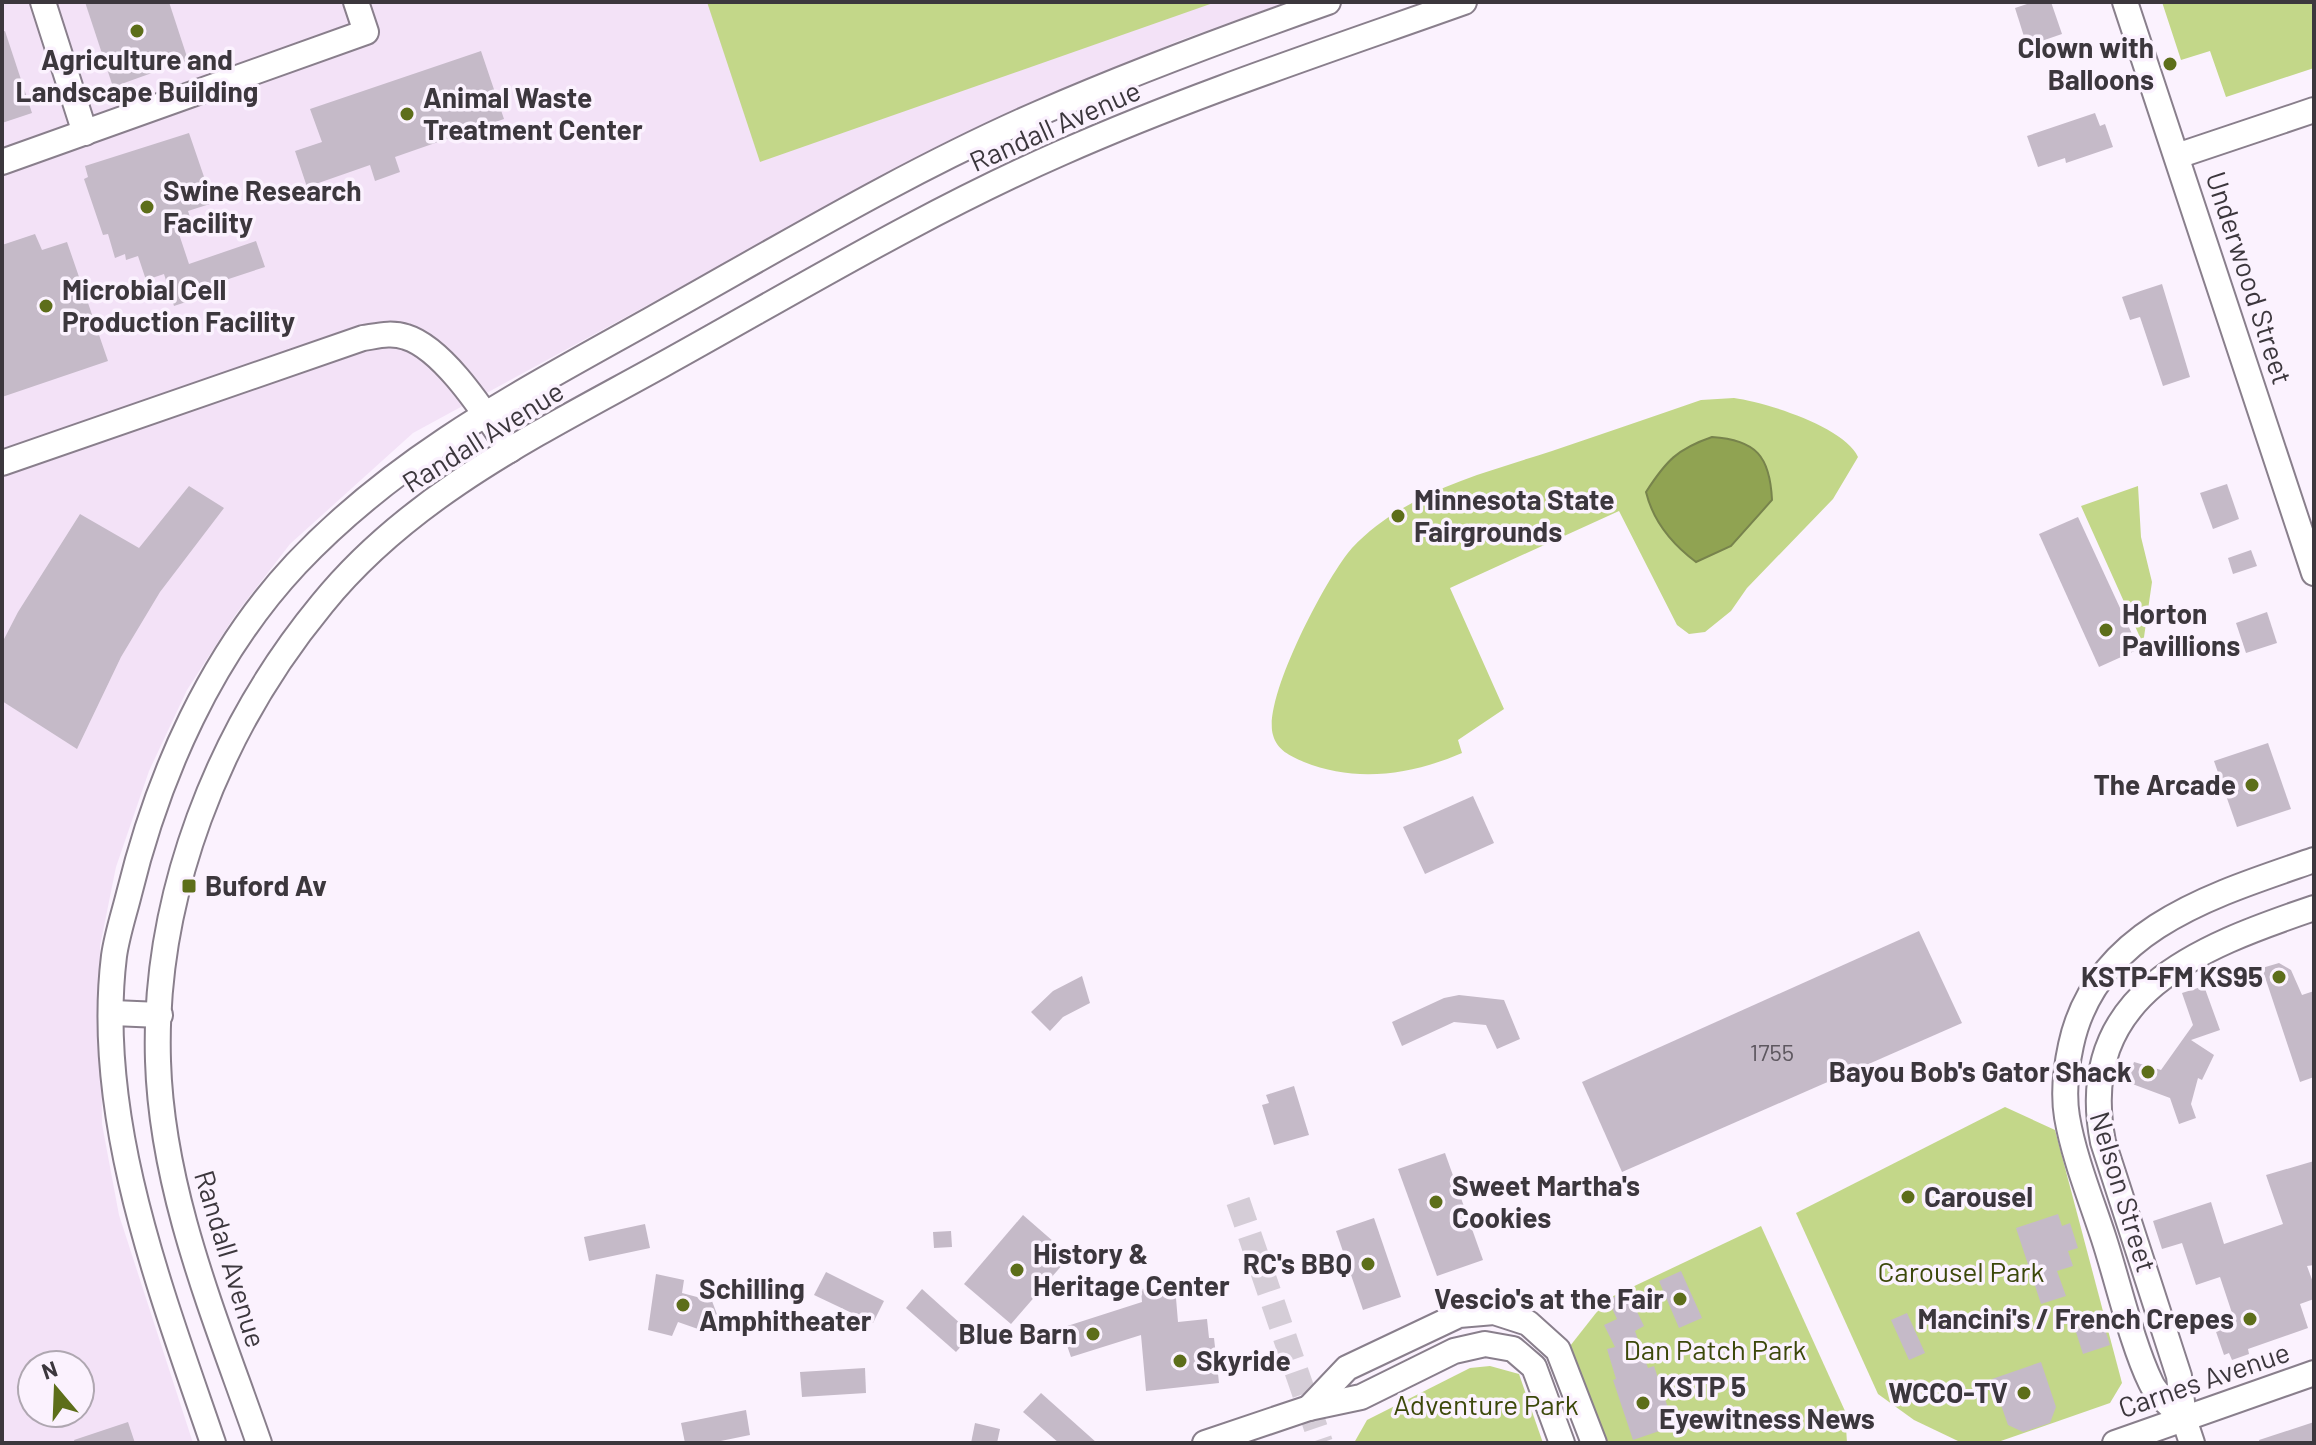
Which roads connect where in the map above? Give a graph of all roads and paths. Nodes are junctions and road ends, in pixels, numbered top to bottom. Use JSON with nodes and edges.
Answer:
{"nodes":[{"id":1,"x":43,"y":2,"type":"edge"},
{"id":2,"x":356,"y":2,"type":"edge"},
{"id":3,"x":1328,"y":2,"type":"edge"},
{"id":4,"x":1464,"y":2,"type":"edge"},
{"id":5,"x":2125,"y":2,"type":"edge"},
{"id":6,"x":2314,"y":110,"type":"edge"},
{"id":7,"x":85,"y":133,"type":"junction"},
{"id":8,"x":2177,"y":156,"type":"junction"},
{"id":9,"x":2,"y":162,"type":"edge"},
{"id":10,"x":484,"y":413,"type":"junction"},
{"id":11,"x":510,"y":450,"type":"junction"},
{"id":12,"x":2,"y":463,"type":"edge"},
{"id":13,"x":2314,"y":573,"type":"edge"},
{"id":14,"x":2314,"y":860,"type":"edge"},
{"id":15,"x":2314,"y":908,"type":"edge"},
{"id":16,"x":113,"y":1013,"type":"junction"},
{"id":17,"x":160,"y":1015,"type":"junction"},
{"id":18,"x":2314,"y":1373,"type":"edge"},
{"id":19,"x":1309,"y":1408,"type":"junction"},
{"id":20,"x":2184,"y":1419,"type":"junction"},
{"id":21,"x":213,"y":1443,"type":"edge"},
{"id":22,"x":259,"y":1443,"type":"edge"},
{"id":23,"x":1205,"y":1443,"type":"edge"},
{"id":24,"x":1562,"y":1443,"type":"edge"},
{"id":25,"x":1594,"y":1443,"type":"edge"},
{"id":26,"x":2115,"y":1443,"type":"edge"},
{"id":27,"x":2192,"y":1443,"type":"edge"}],
"edges":[{"from":1,"to":7,"type":"street"},
{"from":2,"to":7,"type":"street"},
{"from":3,"to":10,"type":"street","name":"Randall Avenue"},
{"from":4,"to":11,"type":"street","name":"Randall Avenue"},
{"from":5,"to":8,"type":"street","name":"Underwood Street"},
{"from":6,"to":8,"type":"street"},
{"from":7,"to":9,"type":"street"},
{"from":8,"to":13,"type":"street","name":"Underwood Street"},
{"from":10,"to":11,"type":"street"},
{"from":10,"to":12,"type":"street"},
{"from":10,"to":16,"type":"street","name":"Randall Avenue"},
{"from":11,"to":17,"type":"street","name":"Randall Avenue"},
{"from":14,"to":20,"type":"street","name":"Nelson Street"},
{"from":15,"to":20,"type":"street","name":"Nelson Street"},
{"from":16,"to":17,"type":"street"},
{"from":16,"to":21,"type":"street","name":"Randall Avenue"},
{"from":17,"to":22,"type":"street","name":"Randall Avenue"},
{"from":18,"to":20,"type":"street","name":"Carnes Avenue"},
{"from":19,"to":23,"type":"street"},
{"from":19,"to":24,"type":"street"},
{"from":19,"to":25,"type":"street"},
{"from":20,"to":26,"type":"street","name":"Carnes Avenue"},
{"from":20,"to":27,"type":"street","name":"Nelson Street"}]}
